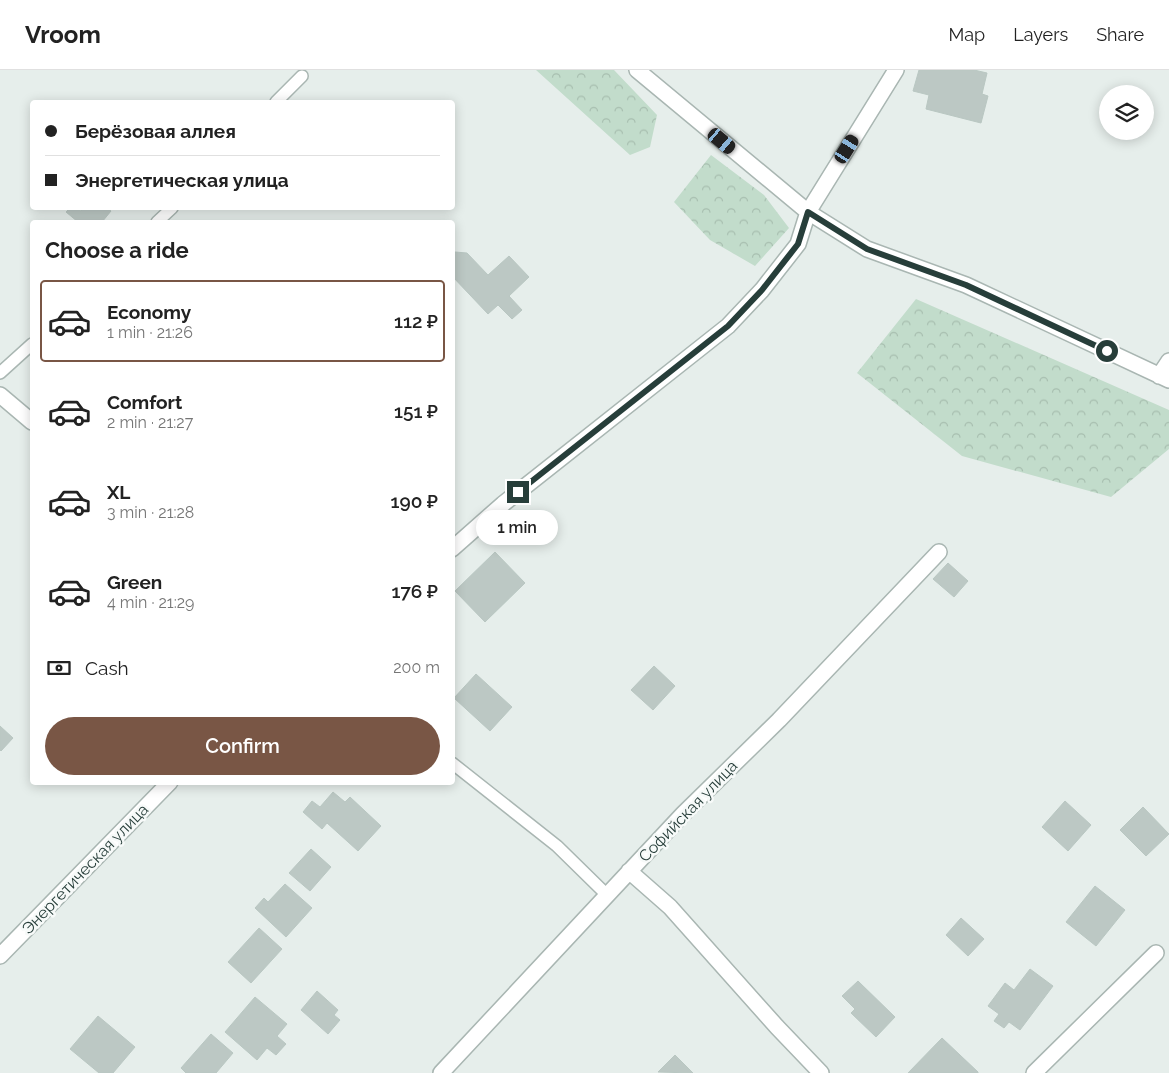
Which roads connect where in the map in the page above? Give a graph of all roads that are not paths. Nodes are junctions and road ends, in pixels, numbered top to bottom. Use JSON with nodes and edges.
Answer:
{"nodes":[{"id":1,"x":637,"y":70,"type":"edge"},
{"id":2,"x":896,"y":70,"type":"edge"},
{"id":3,"x":302,"y":76,"type":"dead end"},
{"id":4,"x":278,"y":100,"type":"edge"},
{"id":5,"x":170,"y":210,"type":"edge"},
{"id":6,"x":808,"y":212,"type":"junction"},
{"id":7,"x":159,"y":220,"type":"edge"},
{"id":8,"x":30,"y":346,"type":"edge"},
{"id":9,"x":1169,"y":361,"type":"edge"},
{"id":10,"x":0,"y":373,"type":"edge"},
{"id":11,"x":1164,"y":378,"type":"edge"},
{"id":12,"x":0,"y":395,"type":"edge"},
{"id":13,"x":30,"y":420,"type":"edge"},
{"id":14,"x":455,"y":546,"type":"edge"},
{"id":15,"x":939,"y":552,"type":"dead end"},
{"id":16,"x":455,"y":765,"type":"edge"},
{"id":17,"x":167,"y":785,"type":"edge"},
{"id":18,"x":629,"y":871,"type":"junction"},
{"id":19,"x":607,"y":895,"type":"junction"},
{"id":20,"x":1156,"y":953,"type":"dead end"},
{"id":21,"x":0,"y":956,"type":"edge"},
{"id":22,"x":442,"y":1073,"type":"edge"},
{"id":23,"x":821,"y":1073,"type":"edge"},
{"id":24,"x":1034,"y":1073,"type":"edge"}],
"edges":[{"from":1,"to":6,"type":"street"},
{"from":2,"to":6,"type":"street"},
{"from":3,"to":4,"type":"lane"},
{"from":5,"to":7,"type":"lane"},
{"from":6,"to":11,"type":"street"},
{"from":6,"to":14,"type":"street"},
{"from":8,"to":10,"type":"lane"},
{"from":9,"to":11,"type":"street"},
{"from":12,"to":13,"type":"street"},
{"from":15,"to":18,"type":"street","name":"Софийская улица"},
{"from":16,"to":19,"type":"lane"},
{"from":17,"to":21,"type":"street","name":"Энергетическая улица"},
{"from":18,"to":19,"type":"street","name":"Софийская улица"},
{"from":18,"to":23,"type":"street"},
{"from":19,"to":22,"type":"street","name":"Софийская улица"},
{"from":20,"to":24,"type":"street"}]}
